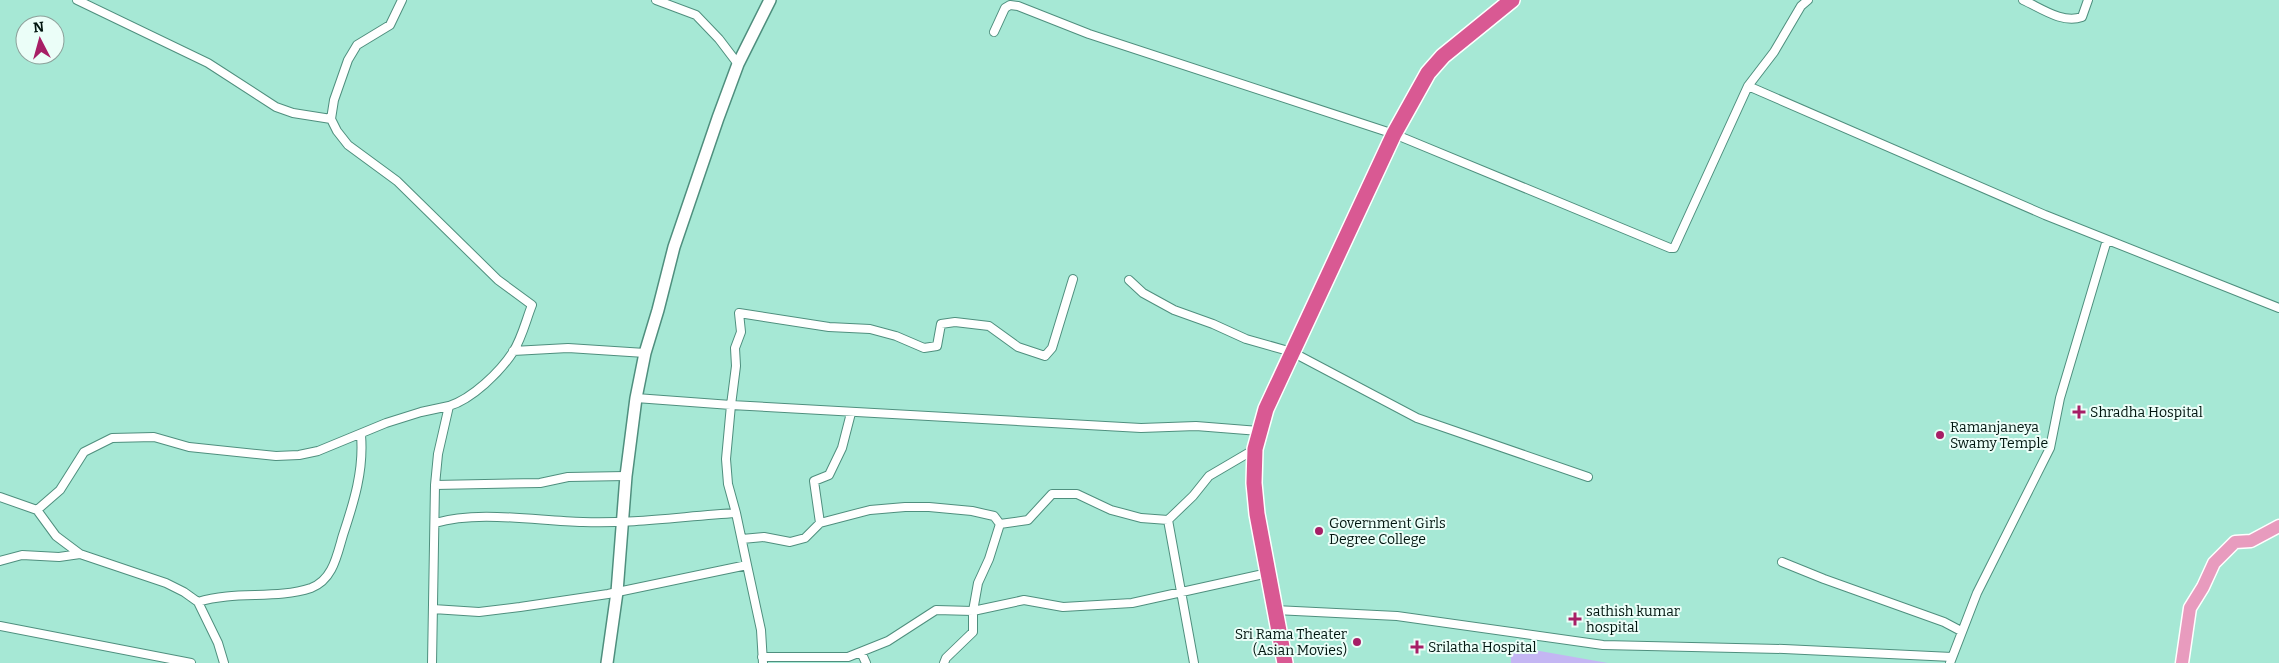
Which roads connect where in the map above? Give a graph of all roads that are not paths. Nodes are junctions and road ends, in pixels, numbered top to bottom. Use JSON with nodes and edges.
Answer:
{"nodes":[{"id":1,"x":77,"y":0,"type":"edge"},
{"id":2,"x":402,"y":0,"type":"edge"},
{"id":3,"x":656,"y":0,"type":"edge"},
{"id":4,"x":770,"y":0,"type":"edge"},
{"id":5,"x":1512,"y":0,"type":"edge"},
{"id":6,"x":1808,"y":0,"type":"edge"},
{"id":7,"x":2023,"y":0,"type":"edge"},
{"id":8,"x":2088,"y":0,"type":"edge"},
{"id":9,"x":994,"y":32,"type":"dead end"},
{"id":10,"x":738,"y":64,"type":"junction"},
{"id":11,"x":1748,"y":86,"type":"junction"},
{"id":12,"x":331,"y":119,"type":"junction"},
{"id":13,"x":1394,"y":134,"type":"junction"},
{"id":14,"x":2107,"y":240,"type":"junction"},
{"id":15,"x":1073,"y":279,"type":"dead end"},
{"id":16,"x":1129,"y":280,"type":"dead end"},
{"id":17,"x":2279,"y":308,"type":"edge"},
{"id":18,"x":513,"y":352,"type":"junction"},
{"id":19,"x":645,"y":352,"type":"junction"},
{"id":20,"x":1292,"y":352,"type":"junction"},
{"id":21,"x":636,"y":398,"type":"junction"},
{"id":22,"x":731,"y":405,"type":"junction"},
{"id":23,"x":449,"y":406,"type":"junction"},
{"id":24,"x":851,"y":413,"type":"junction"},
{"id":25,"x":1259,"y":431,"type":"junction"},
{"id":26,"x":361,"y":435,"type":"junction"},
{"id":27,"x":1255,"y":449,"type":"junction"},
{"id":28,"x":626,"y":476,"type":"junction"},
{"id":29,"x":1588,"y":477,"type":"dead end"},
{"id":30,"x":435,"y":485,"type":"junction"},
{"id":31,"x":0,"y":497,"type":"edge"},
{"id":32,"x":37,"y":510,"type":"junction"},
{"id":33,"x":736,"y":514,"type":"junction"},
{"id":34,"x":1168,"y":520,"type":"junction"},
{"id":35,"x":622,"y":522,"type":"junction"},
{"id":36,"x":435,"y":523,"type":"junction"},
{"id":37,"x":820,"y":523,"type":"junction"},
{"id":38,"x":1000,"y":524,"type":"junction"},
{"id":39,"x":2279,"y":526,"type":"edge"},
{"id":40,"x":742,"y":538,"type":"junction"},
{"id":41,"x":80,"y":554,"type":"junction"},
{"id":42,"x":0,"y":561,"type":"edge"},
{"id":43,"x":1782,"y":562,"type":"dead end"},
{"id":44,"x":748,"y":565,"type":"junction"},
{"id":45,"x":1268,"y":572,"type":"junction"},
{"id":46,"x":617,"y":592,"type":"junction"},
{"id":47,"x":1181,"y":594,"type":"junction"},
{"id":48,"x":198,"y":602,"type":"junction"},
{"id":49,"x":433,"y":609,"type":"junction"},
{"id":50,"x":1275,"y":610,"type":"junction"},
{"id":51,"x":973,"y":611,"type":"junction"},
{"id":52,"x":0,"y":626,"type":"edge"},
{"id":53,"x":1962,"y":631,"type":"junction"},
{"id":54,"x":861,"y":652,"type":"junction"},
{"id":55,"x":763,"y":660,"type":"edge"},
{"id":56,"x":1951,"y":660,"type":"edge"},
{"id":57,"x":191,"y":663,"type":"edge"},
{"id":58,"x":224,"y":663,"type":"edge"},
{"id":59,"x":432,"y":663,"type":"edge"},
{"id":60,"x":607,"y":663,"type":"edge"},
{"id":61,"x":866,"y":663,"type":"edge"},
{"id":62,"x":944,"y":663,"type":"edge"},
{"id":63,"x":1194,"y":663,"type":"edge"},
{"id":64,"x":1285,"y":663,"type":"edge"},
{"id":65,"x":2182,"y":663,"type":"edge"}],
"edges":[{"from":1,"to":12,"type":"street"},
{"from":2,"to":12,"type":"street"},
{"from":3,"to":10,"type":"street"},
{"from":4,"to":10,"type":"main road"},
{"from":5,"to":13,"type":"highway"},
{"from":6,"to":11,"type":"street"},
{"from":7,"to":8,"type":"street"},
{"from":9,"to":13,"type":"street"},
{"from":10,"to":19,"type":"main road"},
{"from":11,"to":13,"type":"street"},
{"from":11,"to":14,"type":"street"},
{"from":12,"to":18,"type":"street"},
{"from":13,"to":20,"type":"highway"},
{"from":14,"to":17,"type":"street"},
{"from":14,"to":53,"type":"street"},
{"from":15,"to":22,"type":"street"},
{"from":16,"to":20,"type":"street"},
{"from":18,"to":19,"type":"street"},
{"from":18,"to":23,"type":"street"},
{"from":19,"to":21,"type":"main road"},
{"from":20,"to":25,"type":"highway"},
{"from":20,"to":29,"type":"street"},
{"from":21,"to":22,"type":"street"},
{"from":21,"to":28,"type":"main road"},
{"from":22,"to":24,"type":"street"},
{"from":22,"to":33,"type":"street"},
{"from":23,"to":26,"type":"street"},
{"from":23,"to":30,"type":"street"},
{"from":24,"to":25,"type":"street"},
{"from":24,"to":37,"type":"street"},
{"from":25,"to":27,"type":"highway"},
{"from":26,"to":32,"type":"street"},
{"from":26,"to":48,"type":"street"},
{"from":27,"to":34,"type":"street"},
{"from":27,"to":45,"type":"highway"},
{"from":28,"to":30,"type":"street"},
{"from":28,"to":35,"type":"main road"},
{"from":30,"to":36,"type":"street"},
{"from":31,"to":32,"type":"street"},
{"from":32,"to":41,"type":"street"},
{"from":33,"to":35,"type":"street"},
{"from":33,"to":40,"type":"street"},
{"from":34,"to":38,"type":"street"},
{"from":34,"to":47,"type":"street"},
{"from":35,"to":36,"type":"street"},
{"from":35,"to":46,"type":"main road"},
{"from":36,"to":49,"type":"street"},
{"from":37,"to":38,"type":"street"},
{"from":37,"to":40,"type":"street"},
{"from":38,"to":51,"type":"street"},
{"from":39,"to":65,"type":"main road"},
{"from":40,"to":44,"type":"street"},
{"from":41,"to":42,"type":"street"},
{"from":41,"to":48,"type":"street"},
{"from":43,"to":53,"type":"street"},
{"from":44,"to":46,"type":"street"},
{"from":44,"to":55,"type":"street"},
{"from":45,"to":47,"type":"street"},
{"from":45,"to":50,"type":"highway"},
{"from":46,"to":49,"type":"street"},
{"from":46,"to":60,"type":"main road"},
{"from":47,"to":51,"type":"street"},
{"from":47,"to":63,"type":"street"},
{"from":48,"to":58,"type":"street"},
{"from":49,"to":59,"type":"street"},
{"from":50,"to":56,"type":"street"},
{"from":50,"to":64,"type":"highway"},
{"from":51,"to":54,"type":"street"},
{"from":51,"to":62,"type":"street"},
{"from":52,"to":57,"type":"street"},
{"from":53,"to":56,"type":"street"},
{"from":54,"to":55,"type":"street"},
{"from":54,"to":61,"type":"street"}]}
